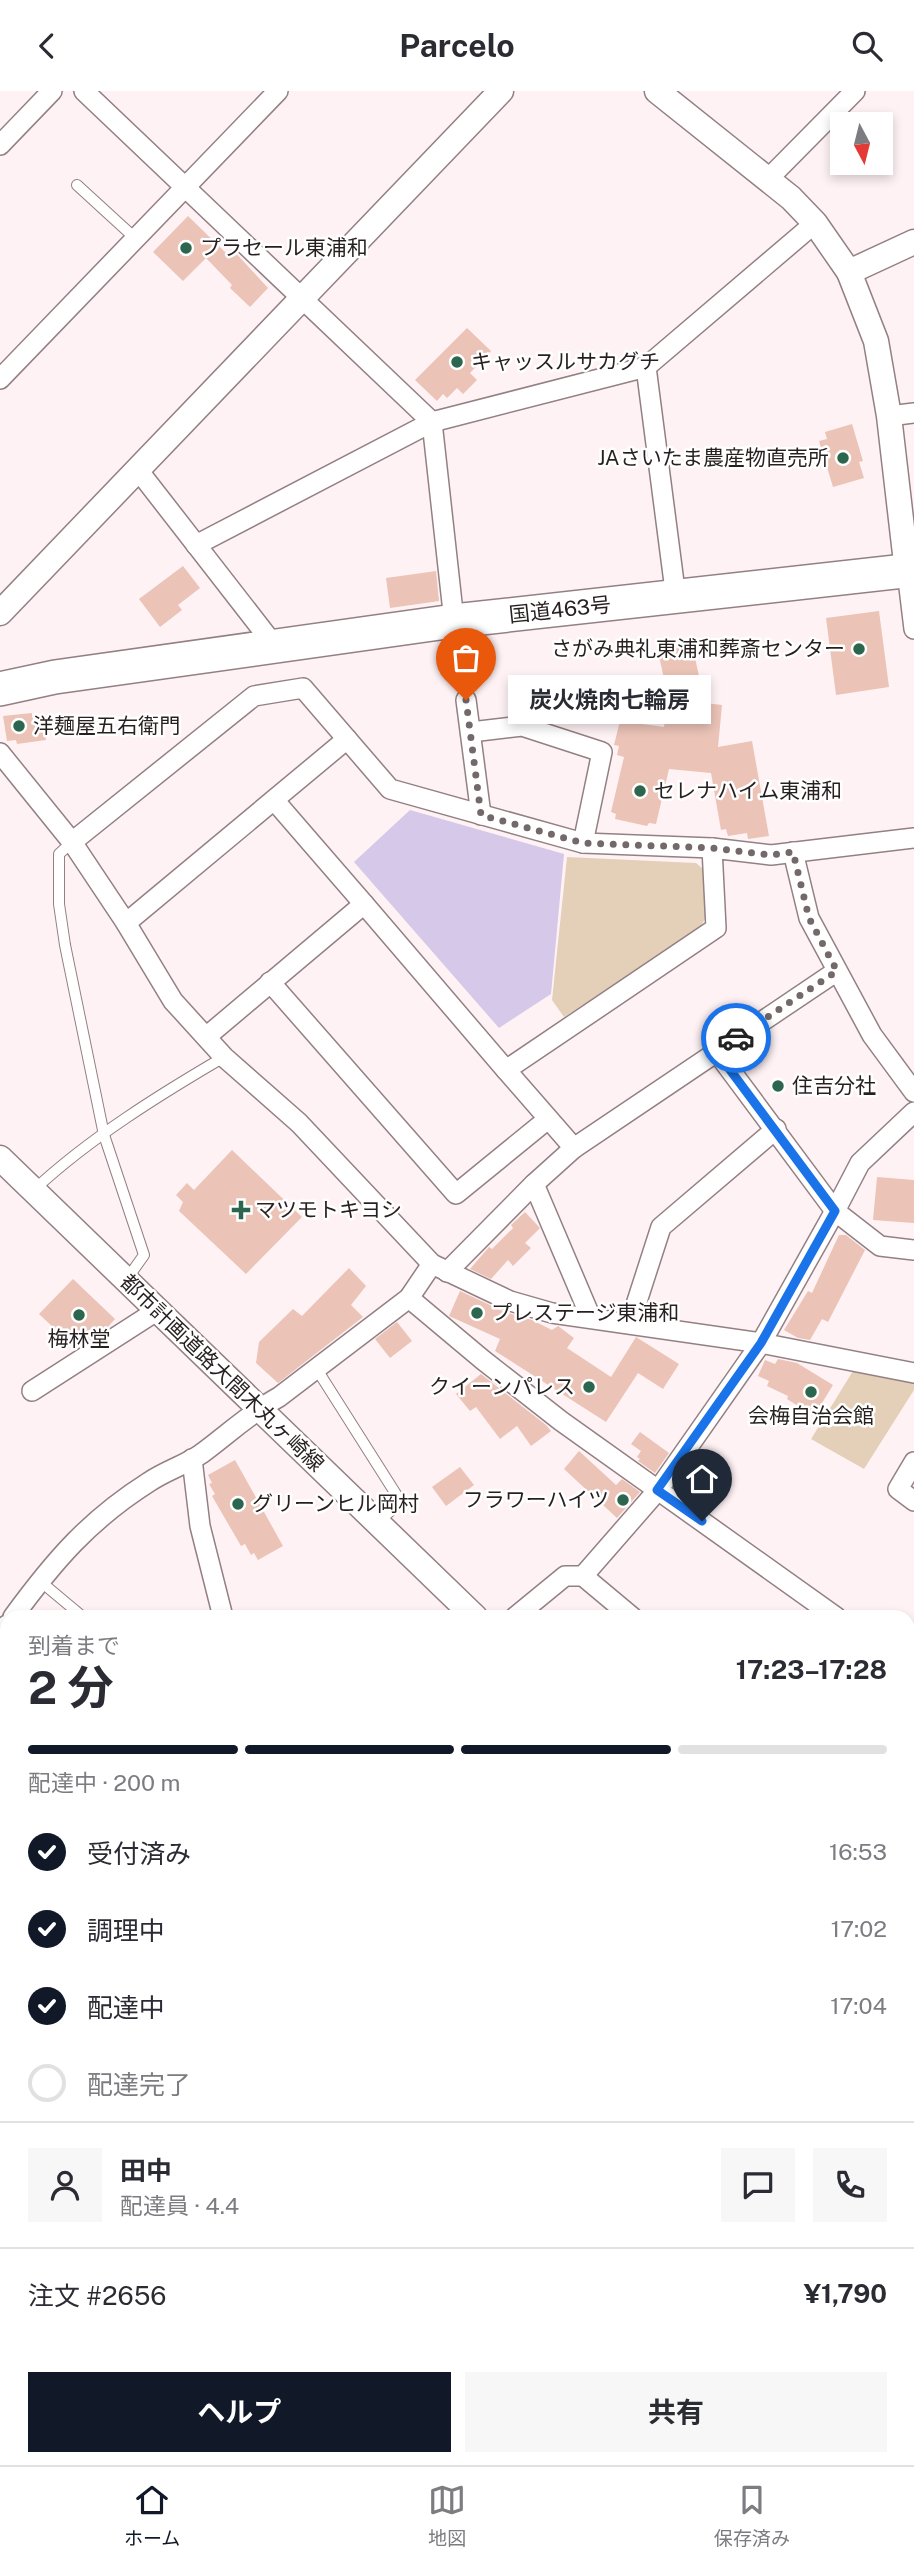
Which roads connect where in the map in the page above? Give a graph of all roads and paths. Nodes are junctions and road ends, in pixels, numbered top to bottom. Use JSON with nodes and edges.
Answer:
{"nodes":[{"id":1,"x":52,"y":91,"type":"edge"},
{"id":2,"x":84,"y":91,"type":"edge"},
{"id":3,"x":278,"y":91,"type":"edge"},
{"id":4,"x":501,"y":91,"type":"edge"},
{"id":5,"x":657,"y":91,"type":"edge"},
{"id":6,"x":855,"y":91,"type":"edge"},
{"id":7,"x":0,"y":145,"type":"edge"},
{"id":8,"x":768,"y":179,"type":"junction"},
{"id":9,"x":77,"y":185,"type":"dead end"},
{"id":10,"x":187,"y":187,"type":"junction"},
{"id":11,"x":815,"y":223,"type":"junction"},
{"id":12,"x":137,"y":239,"type":"junction"},
{"id":13,"x":914,"y":242,"type":"edge"},
{"id":14,"x":849,"y":272,"type":"junction"},
{"id":15,"x":301,"y":297,"type":"junction"},
{"id":16,"x":646,"y":367,"type":"junction"},
{"id":17,"x":0,"y":379,"type":"edge"},
{"id":18,"x":914,"y":413,"type":"edge"},
{"id":19,"x":889,"y":416,"type":"junction"},
{"id":20,"x":432,"y":422,"type":"junction"},
{"id":21,"x":138,"y":470,"type":"junction"},
{"id":22,"x":196,"y":545,"type":"junction"},
{"id":23,"x":910,"y":571,"type":"edge"},
{"id":24,"x":676,"y":598,"type":"junction"},
{"id":25,"x":0,"y":613,"type":"edge"},
{"id":26,"x":454,"y":621,"type":"junction"},
{"id":27,"x":914,"y":629,"type":"edge"},
{"id":28,"x":274,"y":645,"type":"junction"},
{"id":29,"x":0,"y":689,"type":"edge"},
{"id":30,"x":466,"y":700,"type":"dead end"},
{"id":31,"x":471,"y":732,"type":"junction"},
{"id":32,"x":347,"y":739,"type":"junction"},
{"id":33,"x":0,"y":753,"type":"edge"},
{"id":34,"x":274,"y":800,"type":"junction"},
{"id":35,"x":481,"y":815,"type":"junction"},
{"id":36,"x":914,"y":838,"type":"edge"},
{"id":37,"x":72,"y":842,"type":"junction"},
{"id":38,"x":583,"y":843,"type":"junction"},
{"id":39,"x":712,"y":848,"type":"junction"},
{"id":40,"x":793,"y":852,"type":"junction"},
{"id":41,"x":364,"y":904,"type":"junction"},
{"id":42,"x":127,"y":923,"type":"junction"},
{"id":43,"x":837,"y":971,"type":"junction"},
{"id":44,"x":270,"y":982,"type":"junction"},
{"id":45,"x":206,"y":1037,"type":"junction"},
{"id":46,"x":716,"y":1051,"type":"junction"},
{"id":47,"x":224,"y":1057,"type":"junction"},
{"id":48,"x":506,"y":1070,"type":"junction"},
{"id":49,"x":914,"y":1092,"type":"edge"},
{"id":50,"x":914,"y":1112,"type":"edge"},
{"id":51,"x":548,"y":1119,"type":"junction"},
{"id":52,"x":776,"y":1129,"type":"junction"},
{"id":53,"x":104,"y":1135,"type":"junction"},
{"id":54,"x":574,"y":1148,"type":"junction"},
{"id":55,"x":0,"y":1158,"type":"edge"},
{"id":56,"x":534,"y":1184,"type":"junction"},
{"id":57,"x":34,"y":1191,"type":"junction"},
{"id":58,"x":835,"y":1211,"type":"junction"},
{"id":59,"x":914,"y":1250,"type":"edge"},
{"id":60,"x":440,"y":1268,"type":"junction"},
{"id":61,"x":127,"y":1279,"type":"junction"},
{"id":62,"x":409,"y":1298,"type":"junction"},
{"id":63,"x":158,"y":1310,"type":"junction"},
{"id":64,"x":591,"y":1318,"type":"junction"},
{"id":65,"x":631,"y":1323,"type":"junction"},
{"id":66,"x":761,"y":1343,"type":"junction"},
{"id":67,"x":316,"y":1368,"type":"junction"},
{"id":68,"x":914,"y":1373,"type":"edge"},
{"id":69,"x":32,"y":1391,"type":"dead end"},
{"id":70,"x":258,"y":1408,"type":"junction"},
{"id":71,"x":192,"y":1459,"type":"junction"},
{"id":72,"x":914,"y":1462,"type":"edge"},
{"id":73,"x":657,"y":1490,"type":"junction"},
{"id":74,"x":914,"y":1501,"type":"edge"},
{"id":75,"x":377,"y":1522,"type":"junction"},
{"id":76,"x":583,"y":1577,"type":"junction"},
{"id":77,"x":40,"y":1581,"type":"junction"},
{"id":78,"x":17,"y":1610,"type":"edge"},
{"id":79,"x":75,"y":1610,"type":"edge"},
{"id":80,"x":221,"y":1610,"type":"edge"},
{"id":81,"x":468,"y":1610,"type":"edge"},
{"id":82,"x":524,"y":1610,"type":"edge"},
{"id":83,"x":623,"y":1610,"type":"edge"},
{"id":84,"x":826,"y":1610,"type":"edge"}],
"edges":[{"from":1,"to":7,"type":"street"},
{"from":2,"to":10,"type":"street"},
{"from":3,"to":10,"type":"street"},
{"from":4,"to":15,"type":"street"},
{"from":5,"to":8,"type":"street"},
{"from":6,"to":8,"type":"street"},
{"from":8,"to":11,"type":"street"},
{"from":9,"to":12,"type":"lane"},
{"from":10,"to":12,"type":"street"},
{"from":10,"to":15,"type":"street"},
{"from":11,"to":14,"type":"street"},
{"from":11,"to":16,"type":"street"},
{"from":12,"to":17,"type":"street"},
{"from":13,"to":14,"type":"street"},
{"from":14,"to":19,"type":"street"},
{"from":15,"to":20,"type":"street"},
{"from":15,"to":21,"type":"street"},
{"from":16,"to":20,"type":"street"},
{"from":16,"to":24,"type":"street"},
{"from":18,"to":19,"type":"street"},
{"from":19,"to":23,"type":"street"},
{"from":20,"to":22,"type":"street"},
{"from":20,"to":26,"type":"street"},
{"from":21,"to":22,"type":"street"},
{"from":21,"to":25,"type":"street"},
{"from":22,"to":28,"type":"street"},
{"from":23,"to":24,"type":"highway","name":"国道463号"},
{"from":23,"to":27,"type":"street"},
{"from":24,"to":26,"type":"highway","name":"国道463号"},
{"from":26,"to":28,"type":"highway","name":"国道463号"},
{"from":28,"to":29,"type":"highway","name":"国道463号"},
{"from":30,"to":31,"type":"street"},
{"from":31,"to":35,"type":"street"},
{"from":31,"to":38,"type":"street"},
{"from":32,"to":34,"type":"street"},
{"from":32,"to":35,"type":"street"},
{"from":32,"to":37,"type":"street"},
{"from":33,"to":37,"type":"street"},
{"from":34,"to":41,"type":"street"},
{"from":34,"to":42,"type":"street"},
{"from":35,"to":38,"type":"street"},
{"from":36,"to":40,"type":"street"},
{"from":37,"to":42,"type":"street"},
{"from":37,"to":53,"type":"lane"},
{"from":38,"to":39,"type":"street"},
{"from":39,"to":40,"type":"street"},
{"from":39,"to":48,"type":"street"},
{"from":40,"to":43,"type":"street"},
{"from":41,"to":44,"type":"street"},
{"from":41,"to":48,"type":"street"},
{"from":42,"to":45,"type":"street"},
{"from":43,"to":46,"type":"street"},
{"from":43,"to":49,"type":"street"},
{"from":44,"to":45,"type":"street"},
{"from":44,"to":51,"type":"street"},
{"from":45,"to":47,"type":"street"},
{"from":46,"to":52,"type":"street"},
{"from":46,"to":54,"type":"street"},
{"from":47,"to":53,"type":"lane"},
{"from":47,"to":60,"type":"street"},
{"from":48,"to":51,"type":"street"},
{"from":50,"to":58,"type":"street"},
{"from":51,"to":54,"type":"street"},
{"from":52,"to":58,"type":"street"},
{"from":52,"to":65,"type":"street"},
{"from":53,"to":57,"type":"lane"},
{"from":53,"to":61,"type":"lane"},
{"from":54,"to":56,"type":"street"},
{"from":55,"to":57,"type":"street","name":"都市計画道路大間木丸ヶ崎線"},
{"from":56,"to":60,"type":"street"},
{"from":56,"to":64,"type":"street"},
{"from":57,"to":61,"type":"street","name":"都市計画道路大間木丸ヶ崎線"},
{"from":58,"to":59,"type":"street"},
{"from":58,"to":66,"type":"street"},
{"from":60,"to":62,"type":"street"},
{"from":60,"to":64,"type":"street"},
{"from":61,"to":63,"type":"street","name":"都市計画道路大間木丸ヶ崎線"},
{"from":62,"to":67,"type":"street"},
{"from":62,"to":73,"type":"street"},
{"from":63,"to":69,"type":"street"},
{"from":63,"to":70,"type":"street","name":"都市計画道路大間木丸ヶ崎線"},
{"from":64,"to":65,"type":"street"},
{"from":65,"to":66,"type":"street"},
{"from":66,"to":68,"type":"street"},
{"from":66,"to":73,"type":"street"},
{"from":67,"to":70,"type":"street"},
{"from":67,"to":75,"type":"lane"},
{"from":70,"to":71,"type":"street"},
{"from":70,"to":75,"type":"street","name":"都市計画道路大間木丸ヶ崎線"},
{"from":71,"to":77,"type":"street"},
{"from":71,"to":80,"type":"street"},
{"from":72,"to":74,"type":"street"},
{"from":73,"to":76,"type":"street"},
{"from":73,"to":84,"type":"street"},
{"from":75,"to":81,"type":"street","name":"都市計画道路大間木丸ヶ崎線"},
{"from":76,"to":82,"type":"street"},
{"from":76,"to":83,"type":"street"},
{"from":77,"to":78,"type":"street"},
{"from":77,"to":79,"type":"lane"}]}
